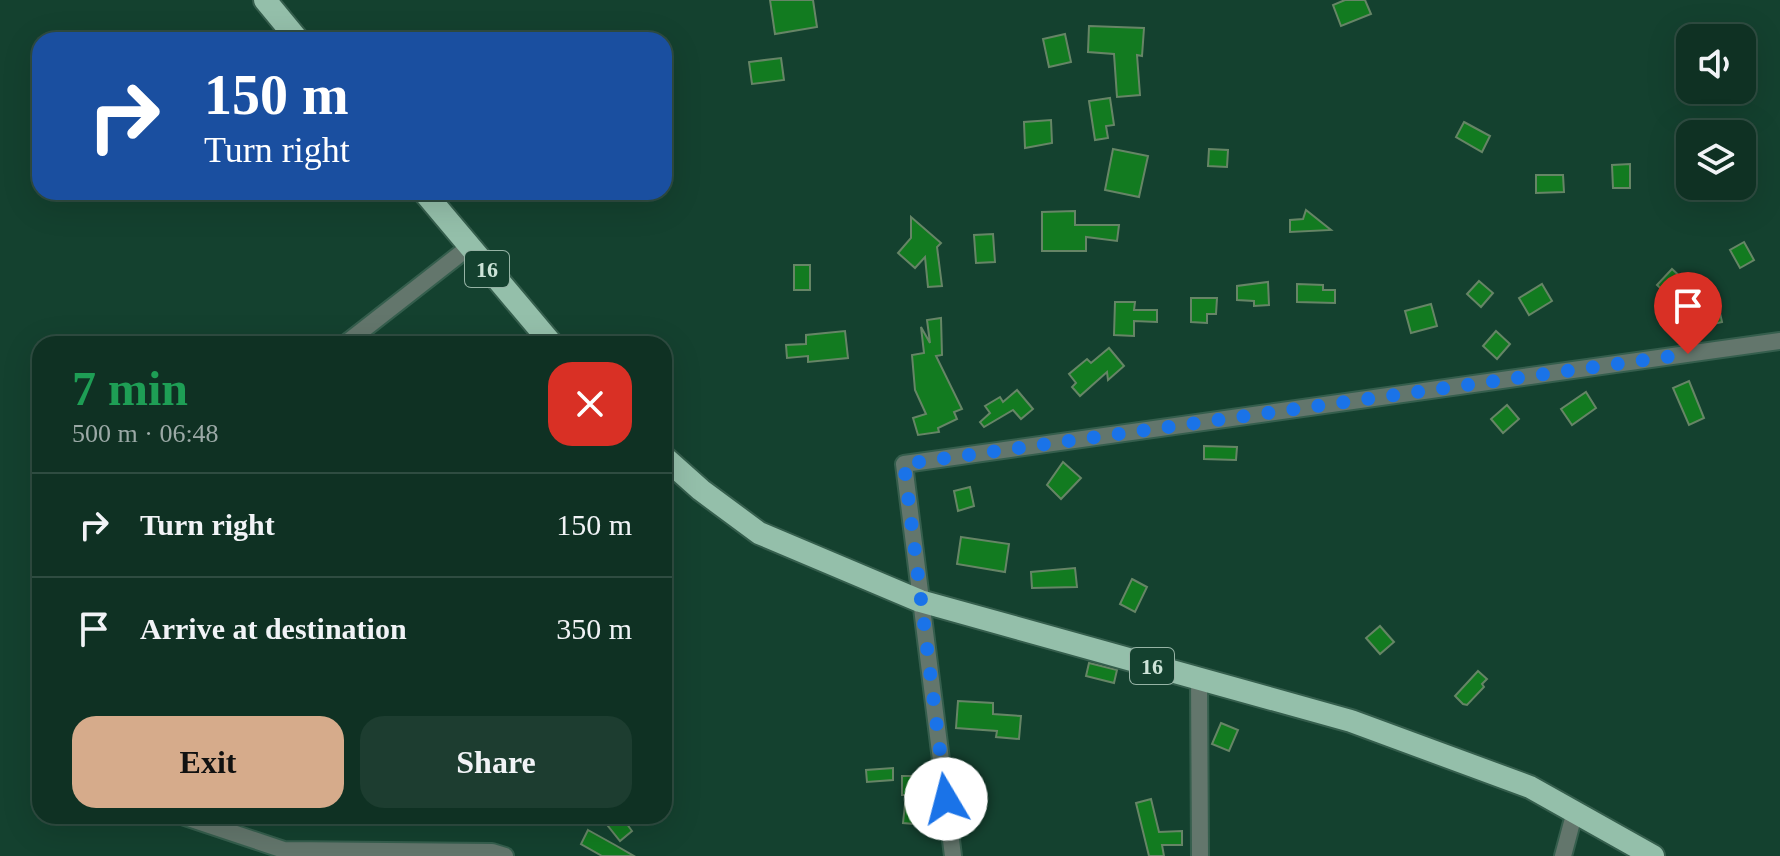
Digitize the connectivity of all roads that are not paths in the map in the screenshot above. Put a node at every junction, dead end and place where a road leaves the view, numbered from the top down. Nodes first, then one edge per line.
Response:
1 (265, 0) edge
2 (291, 32) edge
3 (431, 200) edge
4 (469, 247) junction
5 (355, 336) edge
6 (545, 336) edge
7 (1780, 341) edge
8 (672, 464) edge
9 (920, 601) junction
10 (1199, 678) junction
11 (1575, 811) junction
12 (206, 824) edge
13 (505, 856) edge
14 (953, 856) edge
15 (1200, 856) edge
16 (1563, 856) edge
17 (1653, 856) edge

1 - 2 highway
3 - 4 highway, 16
4 - 5 street
4 - 6 highway, 16
7 - 9 street
8 - 9 highway, 16
9 - 10 highway, 16
9 - 14 street
10 - 11 highway, 16
10 - 15 street
11 - 16 street
11 - 17 highway, 16
12 - 13 street

